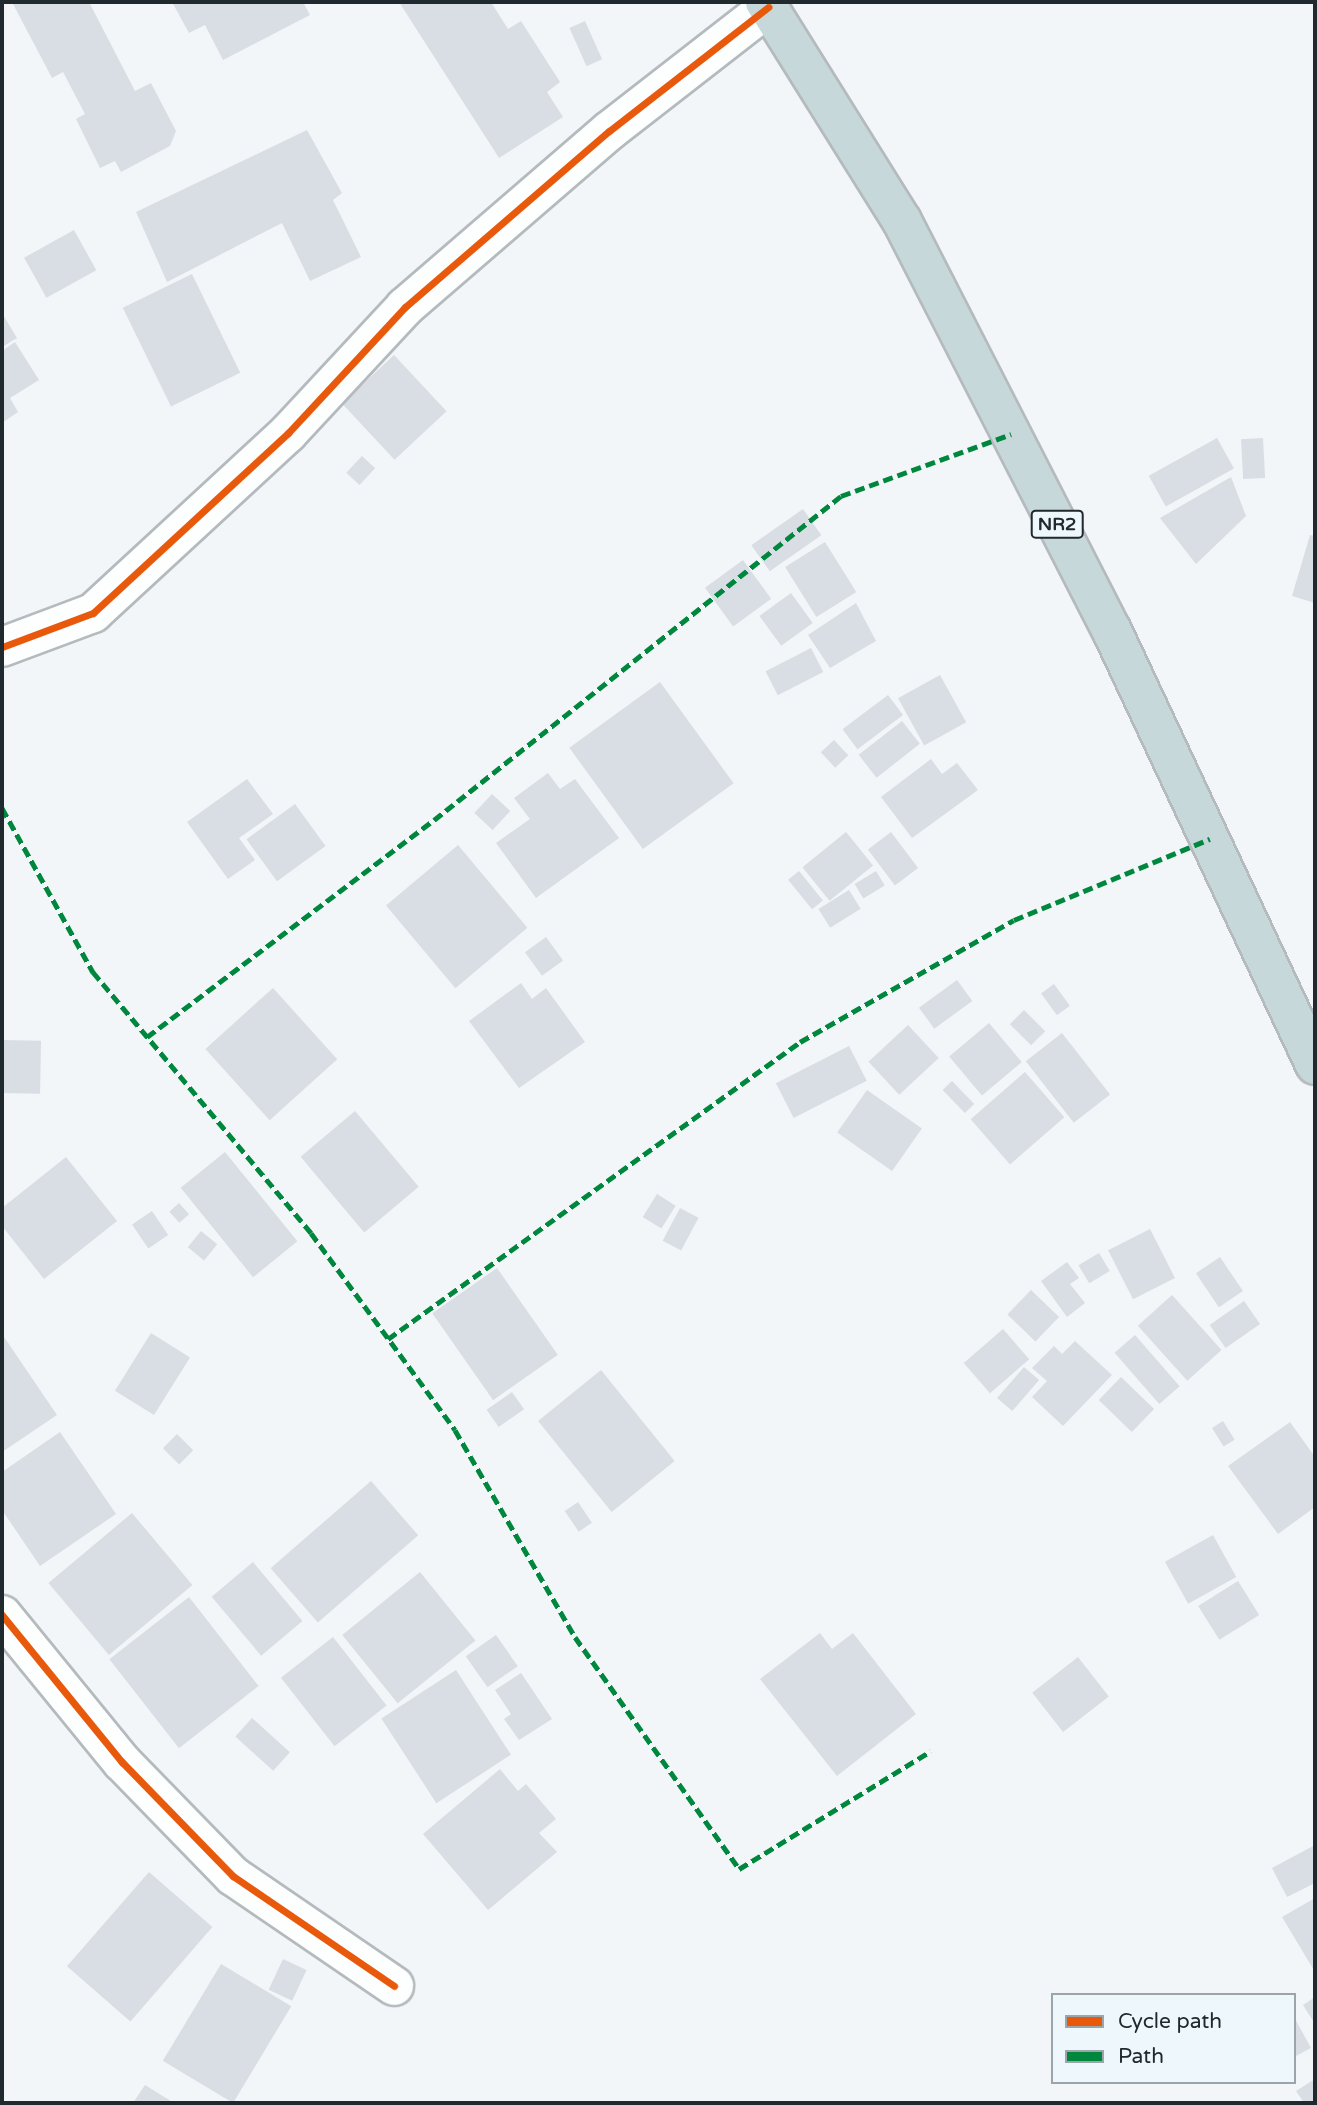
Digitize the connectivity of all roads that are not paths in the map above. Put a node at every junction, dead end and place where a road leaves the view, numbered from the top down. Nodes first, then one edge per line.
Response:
1 (766, 4) edge
2 (2, 647) edge
3 (1315, 1065) edge
4 (2, 1615) edge
5 (394, 1986) dead end

1 - 2 street
1 - 3 highway, NR2
4 - 5 street

